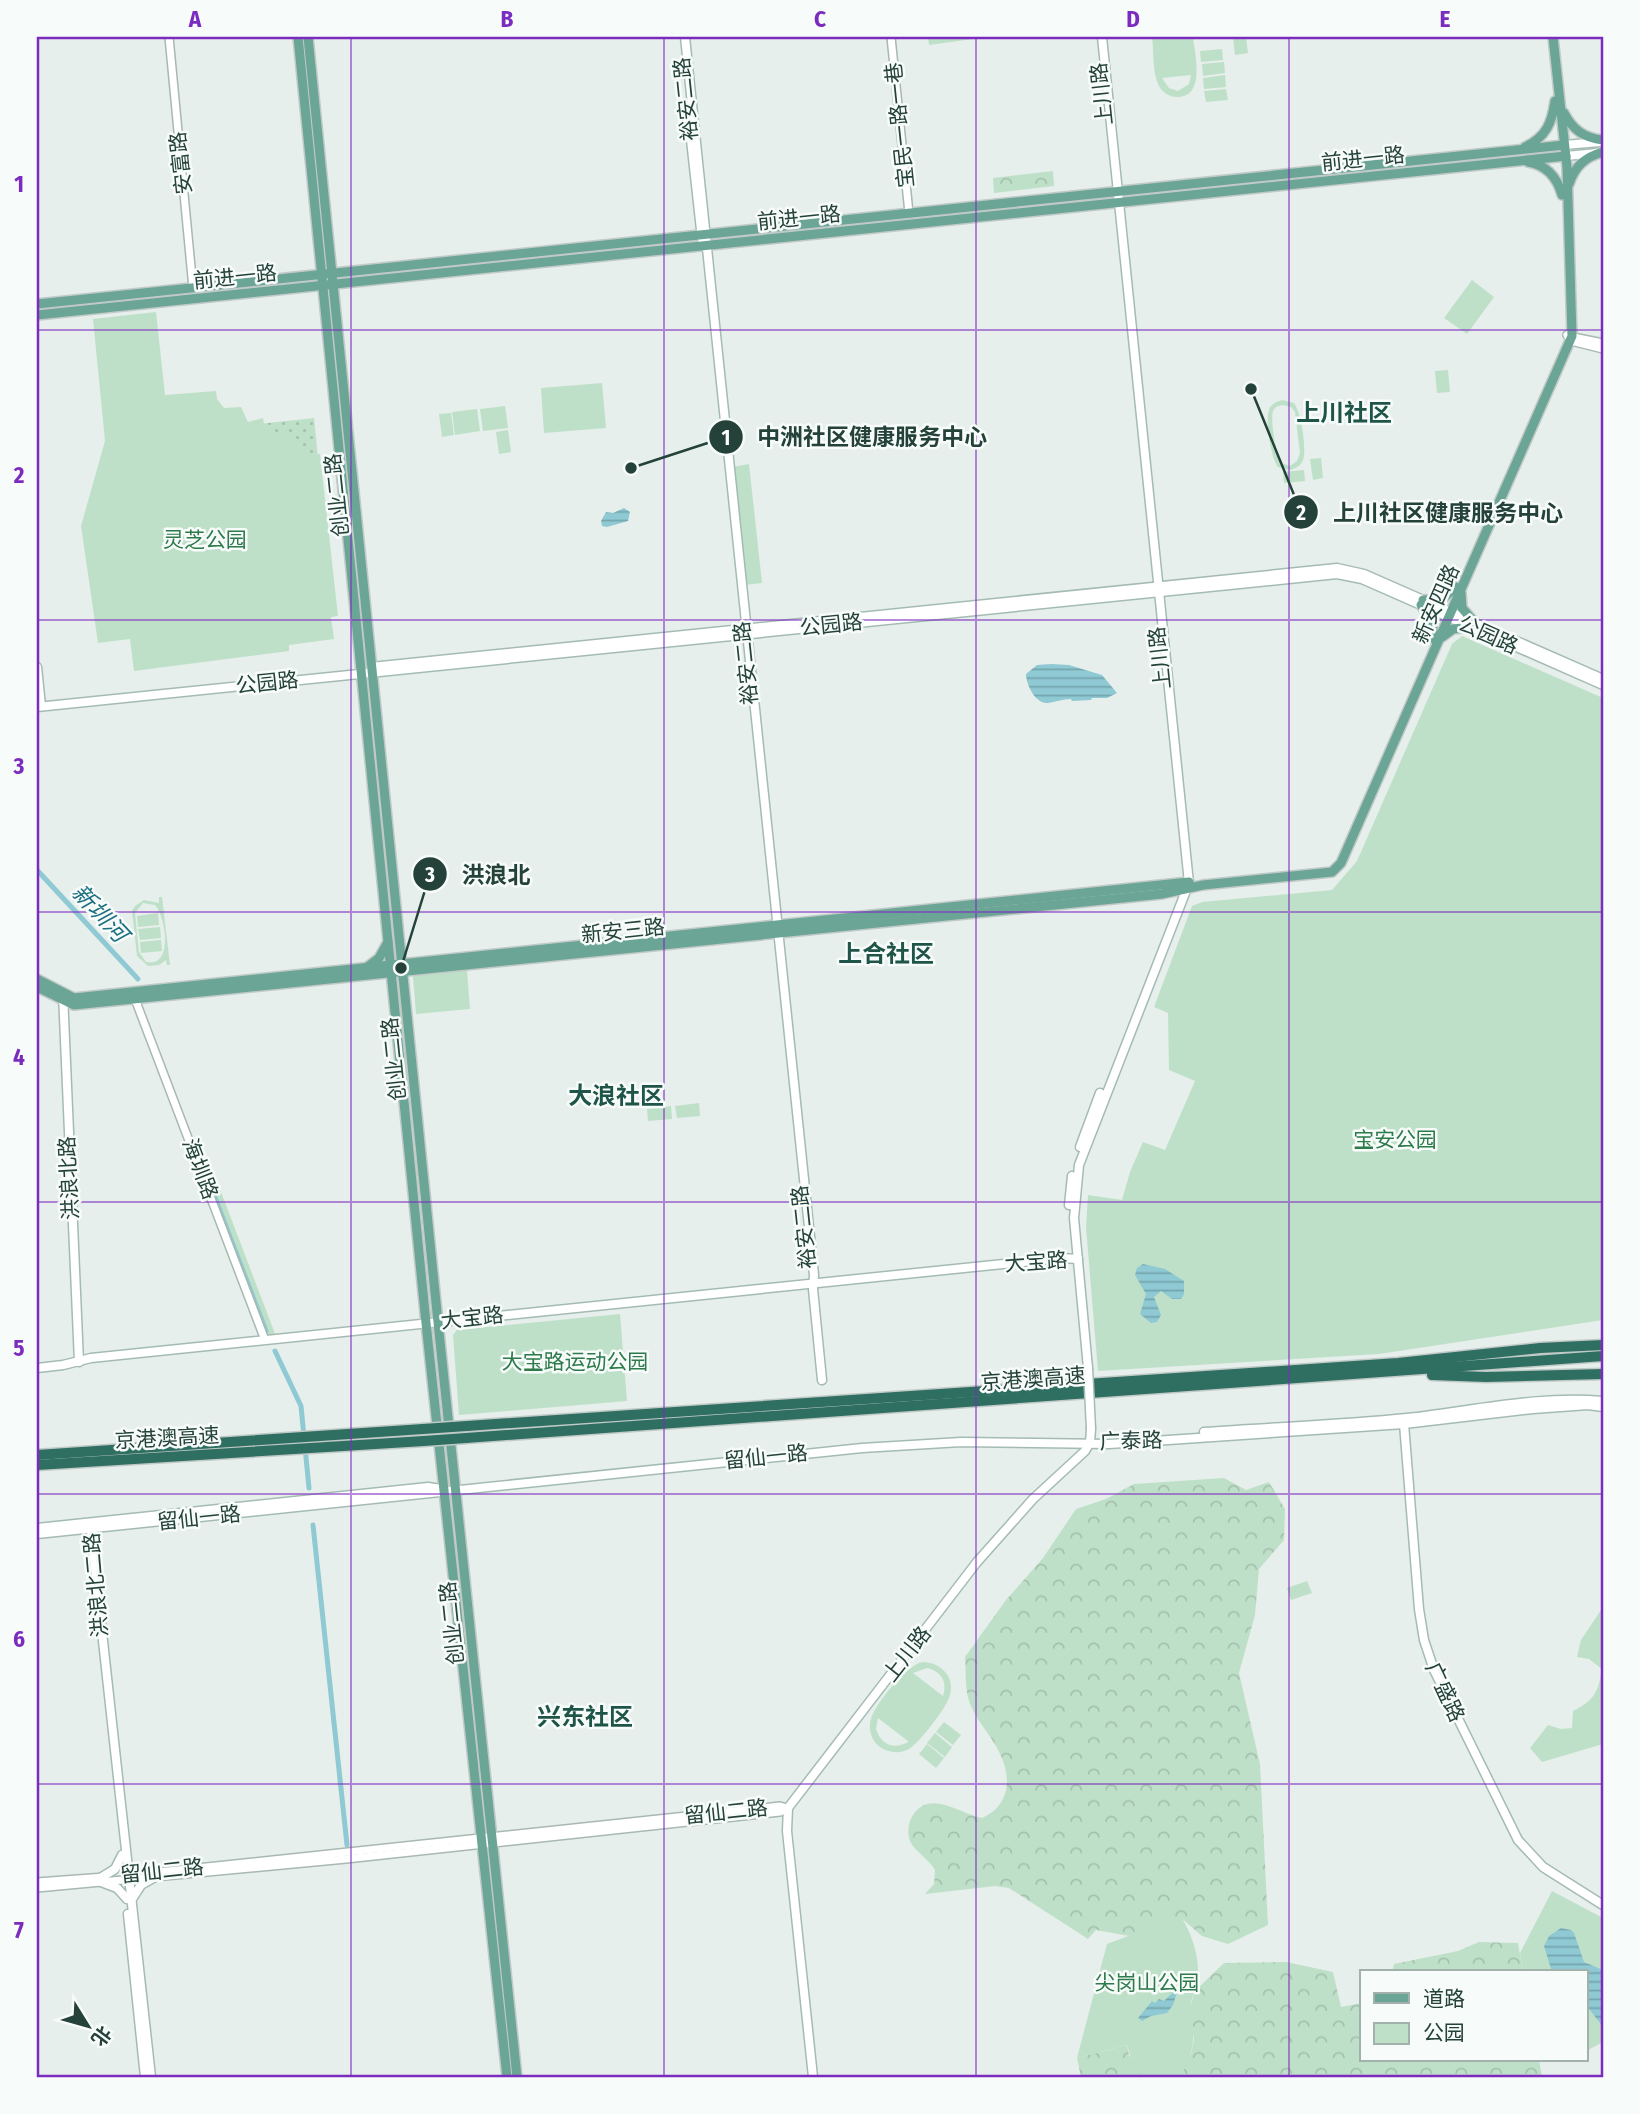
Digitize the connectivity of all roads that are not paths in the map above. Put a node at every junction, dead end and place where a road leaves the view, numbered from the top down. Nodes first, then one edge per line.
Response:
1 (169, 37) edge
2 (298, 37) edge
3 (308, 37) edge
4 (682, 37) edge
5 (891, 37) edge
6 (1099, 37) edge
7 (1548, 37) edge
8 (1553, 37) edge
9 (1557, 101) junction
10 (1603, 141) edge
11 (1562, 146) junction
12 (1512, 151) junction
13 (1603, 152) edge
14 (1563, 156) junction
15 (1520, 161) junction
16 (1115, 192) junction
17 (1565, 196) junction
18 (1116, 202) junction
19 (909, 213) junction
20 (703, 234) junction
21 (706, 245) junction
22 (631, 248) junction
23 (328, 280) junction
24 (193, 288) junction
25 (242, 288) junction
26 (37, 304) edge
27 (37, 315) edge
28 (1570, 337) junction
29 (1603, 343) edge
30 (1603, 349) edge
31 (1459, 588) junction
32 (1156, 589) junction
33 (1422, 602) junction
34 (1448, 614) junction
35 (1473, 625) junction
36 (746, 631) junction
37 (1436, 640) junction
38 (37, 667) edge
39 (372, 669) junction
40 (361, 671) junction
41 (1603, 679) edge
42 (1603, 685) edge
43 (39, 704) edge
44 (1186, 885) junction
45 (776, 930) junction
46 (399, 939) junction
47 (388, 941) junction
48 (422, 966) junction
49 (402, 968) junction
50 (391, 969) junction
51 (366, 972) junction
52 (37, 979) edge
53 (37, 987) edge
54 (404, 991) junction
55 (393, 994) junction
56 (63, 997) junction
57 (135, 999) junction
58 (1078, 1259) junction
59 (813, 1286) junction
60 (438, 1324) junction
61 (426, 1325) junction
62 (1603, 1338) edge
63 (265, 1340) junction
64 (1603, 1345) edge
65 (1540, 1348) junction
66 (1603, 1356) edge
67 (79, 1362) junction
68 (37, 1368) edge
69 (1397, 1373) junction
70 (1603, 1374) edge
71 (822, 1380) dead end
72 (1603, 1401) edge
73 (1603, 1407) edge
74 (1404, 1421) junction
75 (1090, 1442) junction
76 (37, 1455) edge
77 (37, 1465) edge
78 (456, 1489) junction
79 (444, 1490) junction
80 (91, 1527) junction
81 (110, 1527) junction
82 (37, 1528) edge
83 (37, 1534) edge
84 (94, 1546) junction
85 (788, 1808) junction
86 (488, 1840) junction
87 (122, 1855) junction
88 (155, 1877) junction
89 (127, 1878) junction
90 (102, 1880) junction
91 (37, 1882) edge
92 (37, 1888) edge
93 (130, 1899) junction
94 (1603, 1905) edge
95 (145, 2077) edge
96 (151, 2077) edge
97 (507, 2077) edge
98 (517, 2077) edge
99 (813, 2077) edge

1 - 24 street, 安富路
2 - 23 main road, 创业二路
3 - 23 main road, 创业二路
4 - 20 main road, 裕安二路
5 - 19 street, 宝民一路一巷
6 - 16 main road, 上川路
7 - 9 main road, 新安四路
8 - 9 main road, 新安四路
9 - 10 main road
9 - 11 main road, 新安四路
9 - 12 main road
10 - 11 main road
11 - 12 main road, 前进一路
11 - 14 main road, 新安四路
12 - 16 main road, 前进一路
13 - 14 main road
13 - 17 main road
14 - 15 main road, 前进一路
14 - 17 main road, 新安四路
15 - 17 main road
15 - 18 main road, 前进一路
16 - 18 main road, 上川路
16 - 19 main road, 前进一路
17 - 28 main road, 新安四路
18 - 21 main road, 前进一路
18 - 32 main road, 上川路
19 - 20 main road, 前进一路
20 - 21 main road, 裕安二路
20 - 22 main road, 前进一路
21 - 22 main road, 前进一路
21 - 36 main road, 裕安二路
22 - 23 main road, 前进一路
23 - 25 main road, 前进一路
23 - 39 main road, 创业二路
23 - 40 main road, 创业二路
24 - 25 main road, 前进一路
24 - 26 main road, 前进一路
25 - 27 main road, 前进一路
28 - 29 street
28 - 30 street
28 - 31 main road, 新安四路
31 - 33 main road
31 - 34 main road, 新安四路
31 - 35 main road
32 - 33 main road, 公园路
32 - 36 main road, 公园路
32 - 44 main road, 上川路
33 - 34 main road, 公园路
33 - 37 main road
34 - 35 main road, 公园路
34 - 37 main road, 新安四路
35 - 37 main road
35 - 41 main road, 公园路
35 - 42 main road, 公园路
36 - 39 main road, 公园路
36 - 45 main road, 裕安二路
37 - 44 main road, 新安四路
38 - 43 main road
39 - 40 main road, 公园路
39 - 46 main road, 创业二路
40 - 43 main road, 公园路
40 - 47 main road, 创业二路
44 - 45 main road, 新安三路
44 - 58 main road, 上川路
45 - 48 main road, 新安三路
45 - 59 main road, 裕安二路
46 - 48 main road
46 - 49 main road, 创业二路
47 - 50 main road, 创业二路
47 - 51 main road
48 - 49 main road, 新安三路
48 - 54 main road
49 - 50 main road, 新安三路
49 - 54 main road, 创业二路
50 - 51 main road, 新安三路
50 - 55 main road, 创业二路
51 - 55 main road
51 - 56 main road, 新安三路
51 - 57 main road, 新安三路
52 - 56 main road
53 - 56 main road
54 - 60 main road, 创业二路
55 - 61 main road, 创业二路
56 - 57 main road, 新安三路
56 - 67 main road, 洪浪北路
57 - 63 street, 海圳路
58 - 59 main road, 大宝路
58 - 75 main road, 上川路, bridge
59 - 60 main road, 大宝路
59 - 71 main road, 裕安二路
60 - 61 main road, 大宝路
60 - 78 main road, 创业二路
61 - 63 main road, 大宝路
61 - 67 main road, 大宝路
61 - 79 main road, 创业二路
62 - 65 highway
63 - 67 main road, 大宝路
64 - 65 highway, 京港澳高速
65 - 76 highway, 京港澳高速, bridge
66 - 69 highway, 京港澳高速
67 - 68 main road, 大宝路
69 - 70 highway
69 - 77 highway, 京港澳高速, bridge
72 - 74 main road, 广泰路
73 - 74 main road, 广泰路
74 - 75 main road, 广泰路
74 - 94 main road, 广盛路
75 - 78 main road, 留仙一路
75 - 85 main road, 上川路
78 - 79 main road, 留仙一路
78 - 86 main road, 创业二路
79 - 80 main road, 留仙一路
79 - 81 main road, 留仙一路
79 - 86 main road, 创业二路
80 - 81 main road, 留仙一路
80 - 82 main road, 留仙一路
80 - 83 main road, 留仙一路
80 - 84 main road, 洪浪北二路
80 - 87 main road, 洪浪北二路
81 - 84 main road
84 - 89 main road, 洪浪北二路
85 - 86 street, 留仙二路
85 - 99 main road
86 - 88 street, 留仙二路
86 - 89 street, 留仙二路
86 - 97 main road, 创业二路
86 - 98 main road, 创业二路
87 - 89 main road, 洪浪北二路
87 - 90 main road
88 - 89 street, 留仙二路
88 - 93 main road
89 - 90 street, 留仙二路
89 - 93 main road, 洪浪北二路
90 - 91 street, 留仙二路
90 - 92 street, 留仙二路
90 - 93 main road
93 - 95 main road, 洪浪北二路
93 - 96 main road, 洪浪北二路

